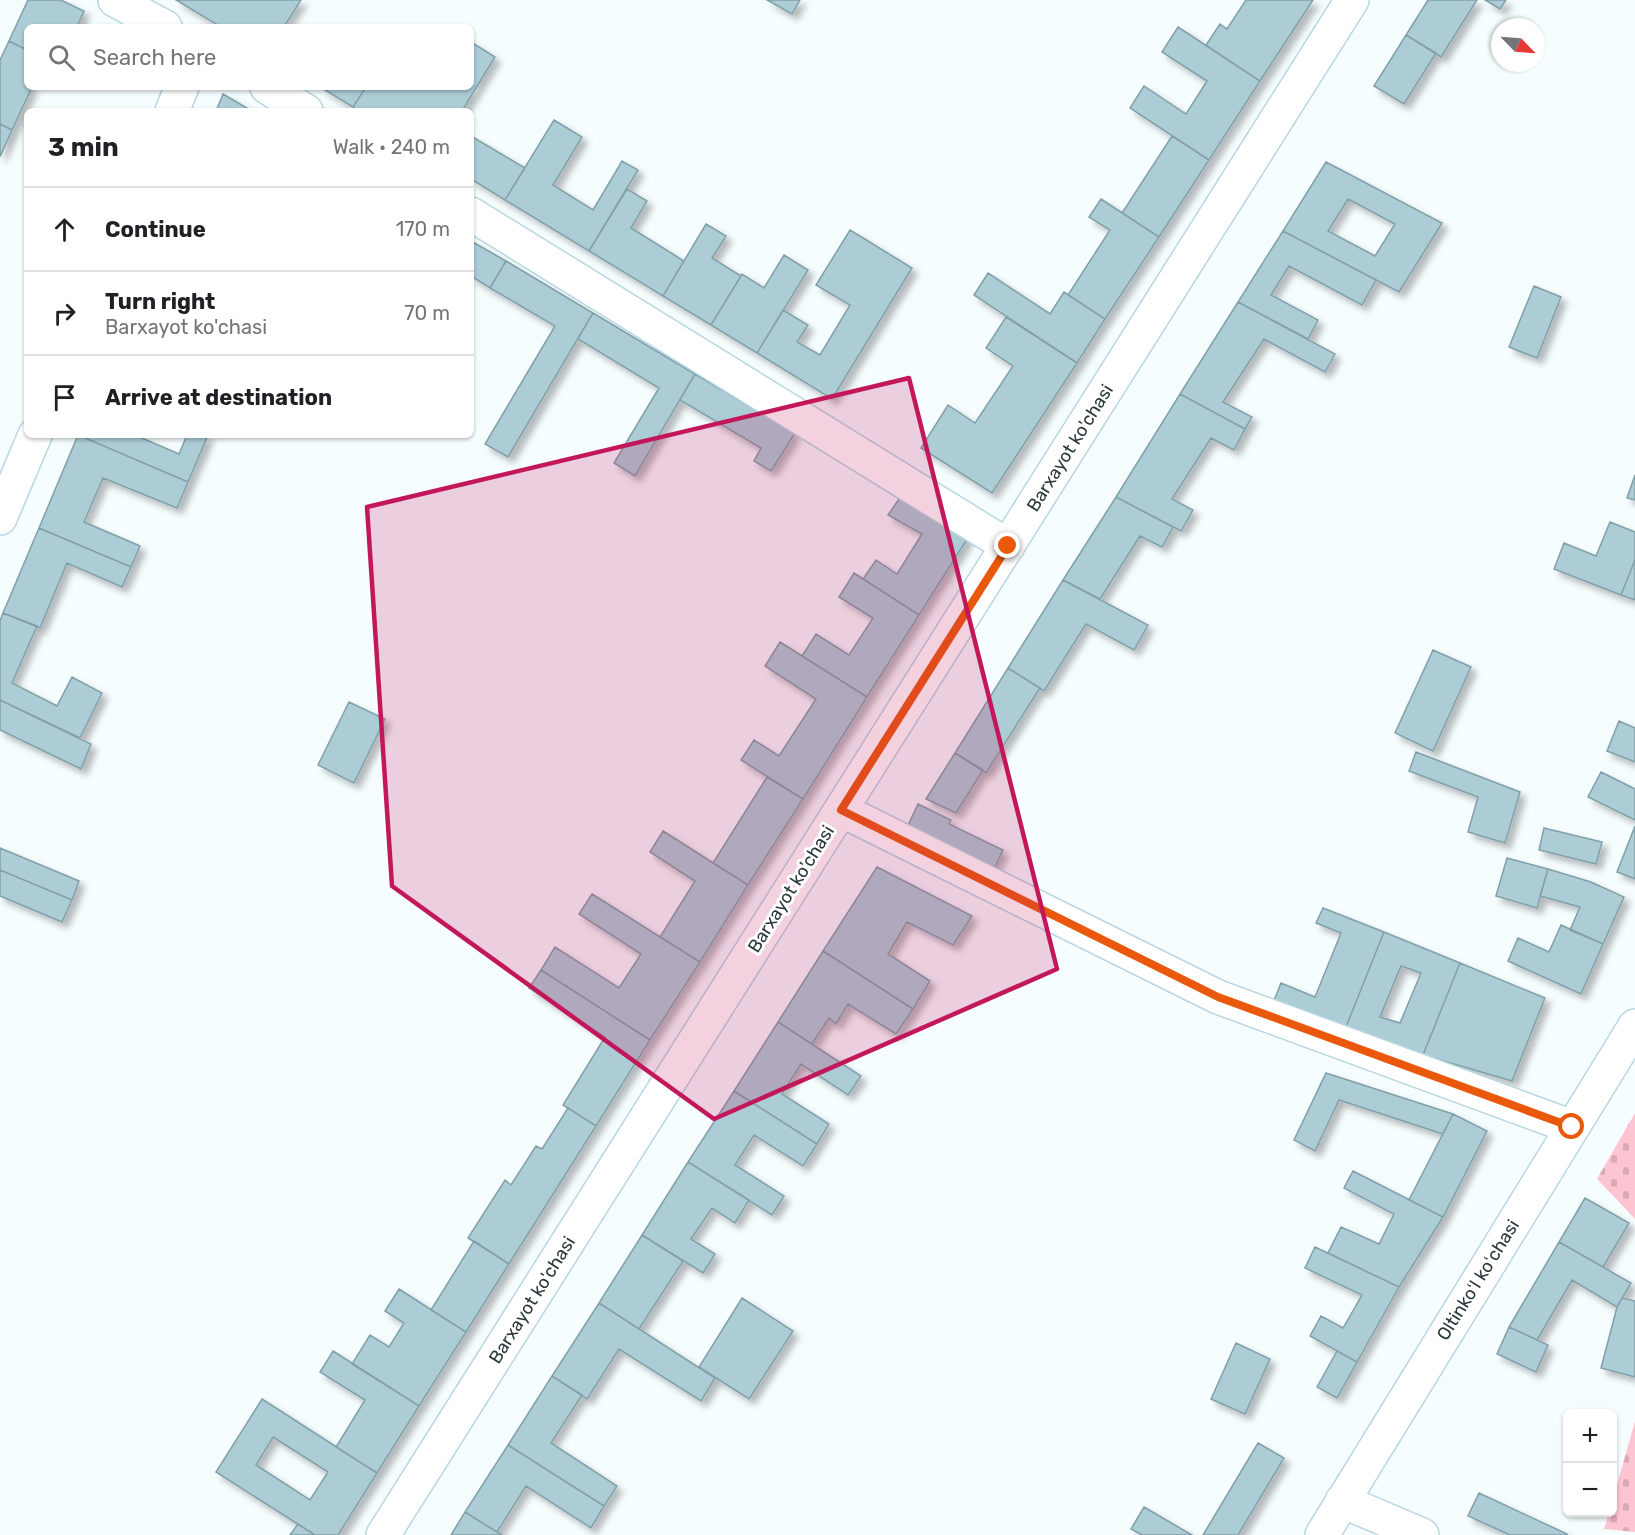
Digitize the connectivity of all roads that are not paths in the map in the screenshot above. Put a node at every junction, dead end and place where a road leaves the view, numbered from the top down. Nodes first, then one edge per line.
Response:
1 (115, 0) edge
2 (1352, 0) edge
3 (159, 24) edge
4 (181, 90) edge
5 (272, 90) edge
6 (173, 108) edge
7 (301, 108) edge
8 (474, 216) edge
9 (34, 438) edge
10 (0, 518) edge
11 (1008, 546) junction
12 (841, 810) junction
13 (1635, 1026) edge
14 (1572, 1127) junction
15 (1342, 1501) junction
16 (383, 1535) edge
17 (1322, 1535) edge
18 (1422, 1535) edge

1 - 3 street
2 - 11 street, Barxayot ko'chasi
4 - 6 street
5 - 7 street
8 - 11 street
9 - 10 street
11 - 12 street, Barxayot ko'chasi
12 - 14 street
12 - 16 street, Barxayot ko'chasi
13 - 14 street, Oltinkoʻl koʻchasi
14 - 15 street, Oltinkoʻl koʻchasi
15 - 17 street, Oltinkoʻl koʻchasi
15 - 18 street

